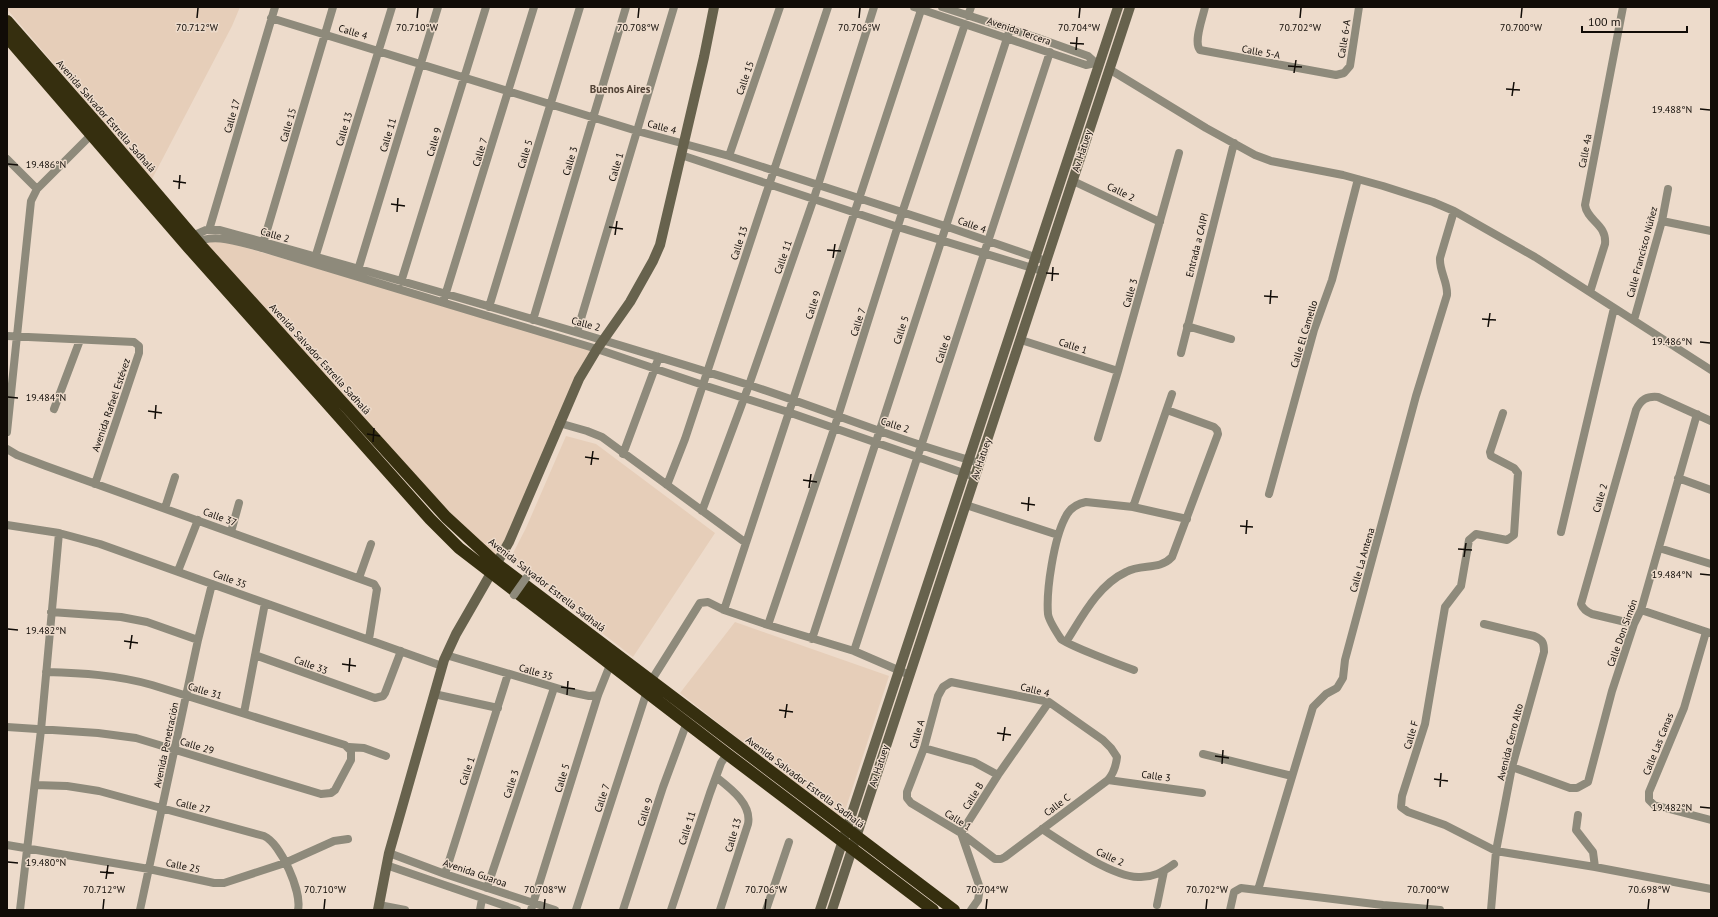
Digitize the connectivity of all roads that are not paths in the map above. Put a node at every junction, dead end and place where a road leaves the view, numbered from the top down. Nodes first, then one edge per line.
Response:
1 (275, 7) edge
2 (333, 7) edge
3 (392, 7) edge
4 (438, 7) edge
5 (486, 7) edge
6 (534, 7) edge
7 (580, 7) edge
8 (626, 7) edge
9 (674, 7) edge
10 (714, 7) edge
11 (780, 7) edge
12 (828, 7) edge
13 (874, 7) edge
14 (942, 7) edge
15 (971, 7) edge
16 (1118, 7) edge
17 (1130, 7) edge
18 (1205, 7) edge
19 (1359, 7) edge
20 (1623, 7) edge
21 (919, 8) edge
22 (271, 18) junction
23 (967, 20) junction
24 (7, 21) edge
25 (1010, 29) junction
26 (325, 34) junction
27 (7, 37) edge
28 (1008, 38) junction
29 (7, 47) edge
30 (379, 51) junction
31 (1050, 52) junction
32 (421, 64) junction
33 (1097, 64) junction
34 (1109, 69) junction
35 (1344, 73) joint
36 (464, 77) junction
37 (509, 90) junction
38 (550, 104) junction
39 (594, 117) junction
40 (637, 130) junction
41 (96, 131) junction
42 (684, 143) junction
43 (1234, 143) junction
44 (1179, 153) dead end
45 (681, 155) junction
46 (729, 156) junction
47 (7, 159) edge
48 (773, 171) junction
49 (1358, 179) junction
50 (1073, 181) junction
51 (769, 183) junction
52 (818, 185) junction
53 (37, 189) junction
54 (1668, 189) dead end
55 (814, 198) junction
56 (858, 198) junction
57 (1454, 211) junction
58 (854, 212) junction
59 (902, 213) junction
60 (1662, 221) junction
61 (1160, 222) junction
62 (945, 226) junction
63 (898, 227) junction
64 (209, 230) junction
65 (1711, 231) edge
66 (940, 240) junction
67 (191, 241) junction
68 (988, 242) junction
69 (262, 245) junction
70 (984, 254) junction
71 (315, 258) junction
72 (1041, 259) junction
73 (358, 270) junction
74 (1037, 270) junction
75 (401, 282) junction
76 (1590, 292) junction
77 (444, 299) junction
78 (489, 307) junction
79 (1614, 308) junction
80 (533, 320) junction
81 (1634, 320) junction
82 (1187, 326) junction
83 (558, 327) junction
84 (577, 332) junction
85 (7, 336) edge
86 (554, 336) junction
87 (16, 337) junction
88 (604, 339) junction
89 (1231, 339) dead end
90 (80, 340) junction
91 (1021, 340) junction
92 (597, 349) junction
93 (1180, 353) dead end
94 (659, 357) junction
95 (654, 369) junction
96 (1711, 370) edge
97 (1118, 371) junction
98 (707, 373) junction
99 (703, 385) junction
100 (749, 385) junction
101 (1172, 394) dead end
102 (744, 398) junction
103 (792, 400) junction
104 (8, 404) edge
105 (54, 409) dead end
106 (1166, 410) junction
107 (788, 412) junction
108 (1503, 414) dead end
109 (1697, 414) junction
110 (838, 416) junction
111 (1711, 421) edge
112 (559, 424) junction
113 (834, 429) junction
114 (878, 430) junction
115 (7, 432) edge
116 (1098, 438) dead end
117 (875, 443) junction
118 (922, 444) junction
119 (7, 449) edge
120 (623, 454) junction
121 (918, 457) junction
122 (969, 460) junction
123 (980, 463) junction
124 (964, 474) junction
125 (175, 477) dead end
126 (975, 477) junction
127 (1678, 478) junction
128 (95, 484) junction
129 (667, 485) junction
130 (1711, 490) edge
131 (1269, 494) dead end
132 (239, 503) dead end
133 (966, 505) junction
134 (1133, 507) junction
135 (164, 508) junction
136 (702, 511) junction
137 (1187, 519) junction
138 (198, 520) junction
139 (7, 525) edge
140 (231, 532) junction
141 (1561, 532) dead end
142 (59, 533) junction
143 (1058, 535) junction
144 (746, 543) junction
145 (371, 544) dead end
146 (1659, 548) junction
147 (1711, 564) edge
148 (494, 569) junction
149 (178, 571) junction
150 (359, 578) junction
151 (526, 578) dead end
152 (212, 584) junction
153 (514, 594) dead end
154 (265, 602) junction
155 (724, 610) junction
156 (1641, 610) junction
157 (51, 612) junction
158 (1484, 624) dead end
159 (1634, 624) junction
160 (768, 625) junction
161 (1709, 633) edge
162 (812, 638) junction
163 (369, 639) junction
164 (198, 640) junction
165 (1066, 642) junction
166 (401, 651) junction
167 (854, 651) junction
168 (255, 655) junction
169 (446, 655) junction
170 (613, 658) junction
171 (442, 666) junction
172 (899, 670) junction
173 (1134, 670) dead end
174 (46, 672) junction
175 (508, 674) junction
176 (909, 674) junction
177 (954, 682) joint
178 (649, 686) junction
179 (554, 688) junction
180 (434, 694) junction
181 (598, 695) junction
182 (187, 696) junction
183 (1049, 702) junction
184 (498, 708) junction
185 (244, 713) junction
186 (687, 722) junction
187 (7, 727) edge
188 (41, 730) junction
189 (924, 748) junction
190 (350, 749) junction
191 (175, 750) junction
192 (727, 754) junction
193 (1203, 754) dead end
194 (386, 756) dead end
195 (1117, 757) joint
196 (1512, 767) junction
197 (998, 775) junction
198 (1292, 776) junction
199 (716, 777) junction
200 (1108, 780) junction
201 (35, 785) junction
202 (1202, 793) dead end
203 (907, 798) joint
204 (162, 809) junction
205 (1578, 815) dead end
206 (1711, 820) edge
207 (846, 828) junction
208 (1042, 829) junction
209 (961, 833) junction
210 (857, 836) junction
211 (348, 839) dead end
212 (842, 841) junction
213 (789, 842) dead end
214 (7, 845) edge
215 (27, 849) junction
216 (853, 849) junction
217 (1496, 851) junction
218 (389, 853) junction
219 (998, 859) joint
220 (285, 863) junction
221 (1174, 864) dead end
222 (386, 865) junction
223 (1595, 867) junction
224 (149, 869) junction
225 (1164, 871) junction
226 (446, 874) junction
227 (488, 888) junction
228 (1711, 888) edge
229 (1258, 890) junction
230 (482, 899) junction
231 (1157, 904) dead end
232 (532, 907) edge
233 (936, 907) edge
234 (378, 908) edge
235 (1383, 908) edge
236 (20, 910) edge
237 (140, 910) edge
238 (298, 910) edge
239 (405, 910) edge
240 (480, 910) edge
241 (517, 910) edge
242 (555, 910) edge
243 (576, 910) edge
244 (623, 910) edge
245 (671, 910) edge
246 (720, 910) edge
247 (766, 910) edge
248 (820, 910) edge
249 (832, 910) edge
250 (954, 910) edge
251 (971, 910) edge
252 (1230, 910) edge
253 (1440, 910) edge
254 (1491, 910) edge

1 - 22 street, Calle 17
2 - 26 street, Calle 15
3 - 30 street, Calle 13
4 - 32 street, Calle 11
5 - 36 street, Calle 9
6 - 37 street, Calle 7
7 - 38 street, Calle 5
8 - 39 street, Calle 3
9 - 40 street, Calle 1
10 - 42 main road
11 - 46 street, Calle 15
12 - 48 street, Calle 13
13 - 52 street, Calle 11
14 - 23 street, Avenida Tercera
15 - 23 street, Calle 7
16 - 33 main road, Av. Hatuey
17 - 34 main road, Av. Hatuey
18 - 35 street, Calle 5-A
19 - 35 street, Calle 6-A
20 - 76 street, Calle 4a
21 - 23 street, Avenida Tercera
21 - 56 street, Calle 9
22 - 26 street, Calle 4
22 - 64 street, Calle 17
23 - 25 street, Avenida Tercera
23 - 28 street, Avenida Tercera
23 - 59 street, Calle 7
24 - 41 highway, Avenida Salvador Estrella Sadhalá
25 - 28 street, Calle 5
25 - 33 street, Avenida Tercera
26 - 30 street, Calle 4
26 - 69 street, Calle 15
27 - 41 highway, Avenida Salvador Estrella Sadhalá
28 - 31 street, Avenida Tercera
28 - 62 street, Calle 5
29 - 41 highway
30 - 32 street, Calle 4
30 - 71 street, Calle 13
31 - 33 street, Avenida Tercera
31 - 68 street, Calle 6
32 - 36 street, Calle 4
32 - 73 street, Calle 11
33 - 72 main road, Av. Hatuey
34 - 43 street
34 - 50 main road, Av. Hatuey
36 - 37 street, Calle 4
36 - 75 street, Calle 9
37 - 38 street, Calle 4
37 - 77 street, Calle 7
38 - 39 street, Calle 4
38 - 78 street, Calle 5
39 - 40 street, Calle 4
39 - 80 street, Calle 3
40 - 42 street, Calle 4
40 - 84 street, Calle 1
41 - 53 street
41 - 67 highway, Avenida Salvador Estrella Sadhalá
42 - 45 main road
42 - 46 street, Calle 4
43 - 49 street
43 - 82 street, Entrada a CAIPI
44 - 61 street, Calle 3
45 - 51 street
45 - 88 main road
46 - 48 street, Calle 4
47 - 53 street
48 - 51 street, Calle 13
48 - 52 street, Calle 4
49 - 57 street
49 - 131 street, Calle El Camello
50 - 61 street, Calle 2
50 - 72 main road, Av. Hatuey
51 - 55 street
51 - 98 street, Calle 13
52 - 55 street, Calle 11
52 - 56 street, Calle 4
53 - 87 street
54 - 60 street, Calle Francisco Núñez
55 - 58 street
55 - 100 street, Calle 11
56 - 58 street, Calle 9
56 - 59 street, Calle 4
57 - 76 street
57 - 198 street, Calle La Antena
58 - 63 street
58 - 103 street, Calle 9
59 - 62 street, Calle 4
59 - 63 street, Calle 7
60 - 65 street
60 - 81 street, Calle Francisco Núñez
61 - 97 street, Calle 3
62 - 66 street, Calle 5
62 - 68 street, Calle 4
63 - 66 street
63 - 110 street, Calle 7
64 - 67 street, Calle 2
64 - 69 street, Calle 2
66 - 70 street
66 - 114 street, Calle 5
67 - 69 street, Calle 2
67 - 148 highway, Avenida Salvador Estrella Sadhalá
68 - 70 street, Calle 6
68 - 72 street, Calle 4
69 - 71 street, Calle 2
69 - 77 street, Calle 2
70 - 74 street
70 - 118 street, Calle 6
71 - 73 street, Calle 2
72 - 74 main road, Av. Hatuey
73 - 75 street, Calle 2
74 - 91 main road, Av. Hatuey
74 - 122 main road, Av. Hatuey
75 - 77 street, Calle 2
76 - 79 street
77 - 78 street, Calle 2
77 - 86 street, Calle 2
78 - 80 street, Calle 2
79 - 81 street
79 - 141 street
80 - 83 street, Calle 2
81 - 96 street
82 - 89 street
82 - 93 street, Entrada a CAIPI
83 - 84 street, Calle 2
83 - 86 street
84 - 88 street, Calle 2
85 - 87 street, Avenida Rafael Estévez
86 - 92 street, Calle 2
87 - 90 street, Avenida Rafael Estévez
87 - 104 street
88 - 92 main road
88 - 94 street, Calle 2
90 - 105 street
90 - 128 street, Avenida Rafael Estévez
91 - 97 street, Calle 1
91 - 123 main road, Av. Hatuey
92 - 95 street, Calle 2
92 - 112 main road
94 - 95 street
94 - 98 street, Calle 2
95 - 99 street, Calle 2
95 - 120 street
97 - 116 street, Calle 3
98 - 99 street, Calle 13
98 - 100 street, Calle 2
99 - 102 street, Calle 2
99 - 129 street, Calle 13
100 - 102 street, Calle 11
100 - 103 street, Calle 2
101 - 106 street
102 - 107 street, Calle 2
102 - 136 street, Calle 11
103 - 107 street, Calle 9
103 - 110 street, Calle 2
104 - 115 street
106 - 134 street
106 - 137 street
107 - 113 street, Calle 2
107 - 144 street, Calle 9
108 - 217 street, Calle F
109 - 111 street
109 - 127 street, Calle Don Simón
109 - 159 street, Calle 2
110 - 113 street, Calle 7
110 - 114 street, Calle 2
112 - 120 street
112 - 148 main road
113 - 117 street, Calle 2
113 - 160 street, Calle 7
114 - 117 street, Calle 5
114 - 118 street, Calle 2
117 - 121 street, Calle 2
117 - 162 street, Calle 5
118 - 121 street, Calle 6
118 - 122 street, Calle 2
119 - 128 street, Calle 37
120 - 129 street
121 - 124 street, Calle 2
121 - 167 street, Calle 6
122 - 123 street, Calle 2
122 - 124 main road, Av. Hatuey
123 - 126 main road, Av. Hatuey
124 - 126 street, Calle 2
124 - 172 main road, Av. Hatuey
125 - 135 street
126 - 133 main road, Av. Hatuey
127 - 130 street
127 - 146 street, Calle Don Simón
128 - 135 street, Calle 37
129 - 136 street
132 - 140 street
133 - 143 street
133 - 176 main road, Av. Hatuey
134 - 137 street
134 - 143 street
135 - 138 street, Calle 37
136 - 144 street
137 - 165 street
138 - 140 street, Calle 37
138 - 149 street
139 - 142 street, Calle 35
140 - 150 street, Calle 37
142 - 149 street, Calle 35
142 - 157 street
143 - 165 street
144 - 155 street, Calle 9
145 - 150 street
146 - 147 street
146 - 156 street, Calle Don Simón
148 - 169 main road
148 - 170 highway, Avenida Salvador Estrella Sadhalá
149 - 152 street, Calle 35
150 - 163 street, Calle 37
151 - 153 street, bridge
152 - 154 street, Calle 35
152 - 164 street, Avenida Penetración
154 - 163 street, Calle 35
154 - 168 street
155 - 160 street
155 - 178 street
156 - 159 street, Calle Don Simón
156 - 161 street
157 - 164 street
157 - 174 street
158 - 196 street, Avenida Cerro Alto
159 - 196 street, Calle Don Simón
160 - 162 street
161 - 206 street, Calle Las Canas
162 - 167 street
163 - 166 street, Calle 35
164 - 182 street, Avenida Penetración
165 - 173 street
166 - 168 street, Calle 33
166 - 171 street, Calle 35
167 - 172 street
168 - 185 street
169 - 171 main road
169 - 175 street, Calle 35
170 - 178 highway, Avenida Salvador Estrella Sadhalá
170 - 181 street, Calle 5
171 - 180 main road
172 - 176 street
172 - 207 main road, Av. Hatuey
174 - 182 street, Calle 31
174 - 188 street
175 - 179 street, Calle 35
175 - 184 street, Calle 1
176 - 210 main road, Av. Hatuey
177 - 183 street, Calle 4
177 - 189 street, Calle A
178 - 186 highway, Avenida Salvador Estrella Sadhalá
178 - 207 highway, Avenida Salvador Estrella Sadhalá
178 - 243 street, Calle 7
179 - 181 street, Calle 35
179 - 227 street, Calle 3
180 - 184 street
180 - 218 main road
181 - 232 street, Calle 5
182 - 185 street, Calle 31
182 - 191 street, Avenida Penetración
183 - 195 street, Calle 4
183 - 197 street, Calle B
184 - 226 street, Calle 1
185 - 190 street, Calle 31
186 - 192 highway, Avenida Salvador Estrella Sadhalá
186 - 244 street, Calle 9
187 - 188 street, Calle 29
188 - 191 street, Calle 29
188 - 201 street
189 - 197 street
189 - 203 street, Calle A
190 - 191 street, Calle 29
190 - 194 street, Calle 31
191 - 204 street, Avenida Penetración
192 - 199 street, Calle 11
192 - 212 highway, Avenida Salvador Estrella Sadhalá
193 - 198 street
195 - 200 street, Calle C
196 - 217 street, Avenida Cerro Alto
197 - 209 street, Calle B
198 - 229 street, Calle La Antena
199 - 245 street, Calle 11
199 - 246 street, Calle 13
200 - 202 street, Calle 3
200 - 208 street, Calle C
201 - 204 street, Calle 27
201 - 215 street
203 - 209 street, Calle 1
204 - 220 street, Calle 27
204 - 224 street, Avenida Penetración
205 - 223 street
207 - 210 highway, Avenida Salvador Estrella Sadhalá
207 - 212 main road, Av. Hatuey
208 - 219 street, Calle C
208 - 225 street, Calle 2
209 - 219 street, Calle 1
209 - 251 street
210 - 216 main road, Av. Hatuey
210 - 233 highway, Avenida Salvador Estrella Sadhalá
211 - 220 street, Calle 25
212 - 216 highway, Avenida Salvador Estrella Sadhalá
212 - 248 main road
213 - 247 street
214 - 215 street, Calle 25
215 - 224 street, Calle 25
215 - 236 street
216 - 233 highway, Avenida Salvador Estrella Sadhalá
216 - 249 main road, Av. Hatuey
217 - 223 street, Calle F
217 - 254 street, Avenida Cerro Alto
218 - 222 main road
218 - 226 street, Avenida Guaroa
220 - 224 street, Calle 25
220 - 238 street, Calle 27
221 - 225 street, Calle 2
222 - 230 street
222 - 234 main road
223 - 228 street, Calle F
224 - 237 street, Avenida Penetración
225 - 231 street
226 - 227 street, Avenida Guaroa
227 - 232 street, Avenida Guaroa
229 - 235 street
229 - 252 street
230 - 240 street
230 - 241 street
232 - 242 street, Avenida Guaroa
233 - 250 highway, Avenida Salvador Estrella Sadhalá
234 - 239 street
235 - 253 street

